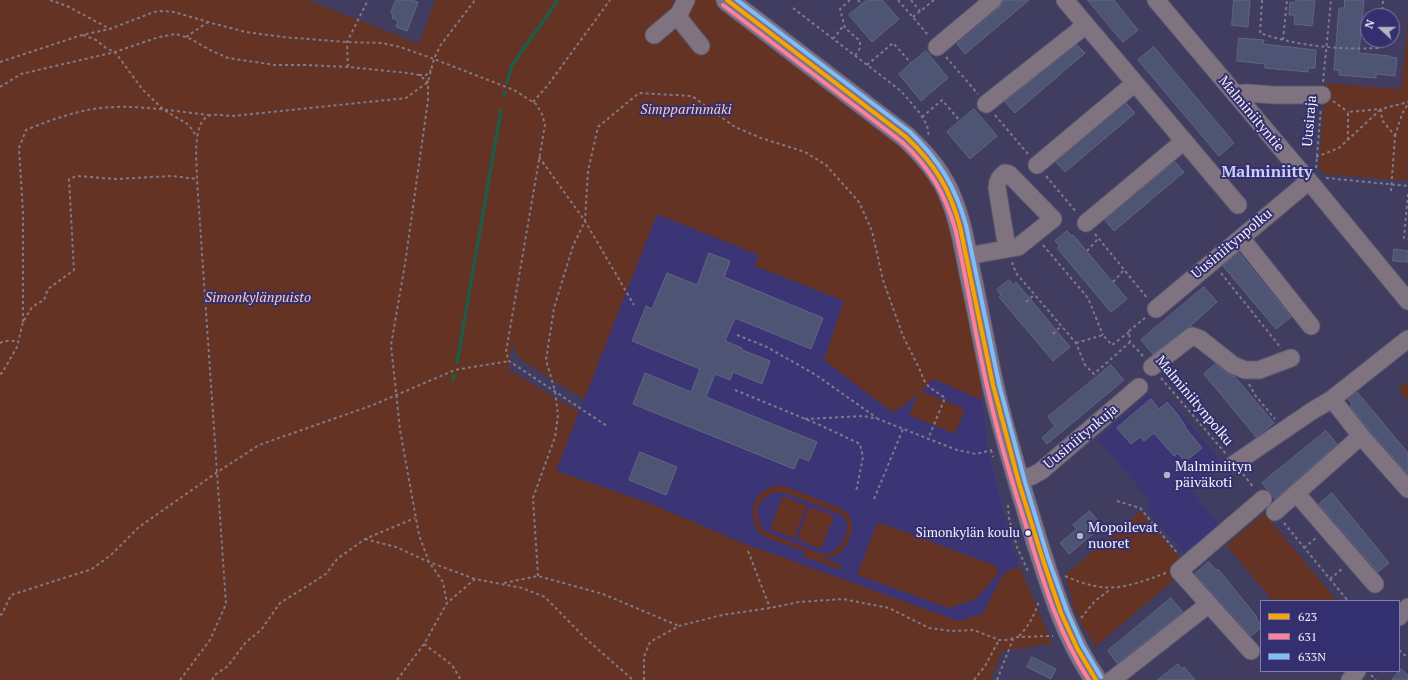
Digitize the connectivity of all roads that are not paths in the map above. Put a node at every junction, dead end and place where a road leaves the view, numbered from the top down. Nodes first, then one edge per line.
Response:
1 (727, 0) edge
2 (993, 0) edge
3 (1065, 0) edge
4 (1156, 0) edge
5 (683, 7) edge
6 (1086, 25) junction
7 (654, 35) dead end
8 (701, 46) dead end
9 (937, 47) dead end
10 (1135, 83) junction
11 (1235, 94) junction
12 (1322, 95) road end
13 (986, 104) dead end
14 (1184, 141) junction
15 (1037, 164) dead end
16 (1316, 176) junction
17 (1238, 205) dead end
18 (1086, 223) dead end
19 (1245, 243) dead end
20 (1007, 248) junction
21 (967, 256) junction
22 (1408, 301) edge
23 (1156, 309) road end
24 (1311, 326) dead end
25 (1408, 339) edge
26 (1286, 353) road end
27 (1152, 367) road end
28 (1139, 387) dead end
29 (1332, 400) junction
30 (1361, 436) junction
31 (1234, 464) road end
32 (1018, 480) junction
33 (1408, 489) edge
34 (1296, 493) junction
35 (1263, 499) road end
36 (1275, 512) road end
37 (1375, 584) dead end
38 (1209, 604) junction
39 (1408, 607) edge
40 (1400, 616) edge
41 (1251, 651) dead end
42 (1362, 672) edge
43 (1096, 680) edge
44 (1112, 680) edge
45 (1350, 680) edge

1 - 21 main road
2 - 9 street
3 - 6 street
4 - 11 street, Malminiityntie
5 - 7 street
5 - 8 street
6 - 10 street
6 - 13 street
10 - 14 street
10 - 15 street
11 - 12 street
11 - 16 street, Malminiityntie
14 - 17 street
14 - 18 street
16 - 22 street, Malminiityntie
16 - 23 street, Uusiniitynpolku
19 - 24 street
20 - 20 street
20 - 21 street
21 - 32 main road
25 - 29 street
26 - 27 street
28 - 32 street, Uusiniitynkuja
29 - 30 street
29 - 31 street
30 - 33 street
30 - 34 street
32 - 43 main road
34 - 36 street
34 - 37 street
35 - 38 street
38 - 41 street
38 - 44 street
39 - 40 street
42 - 45 street

